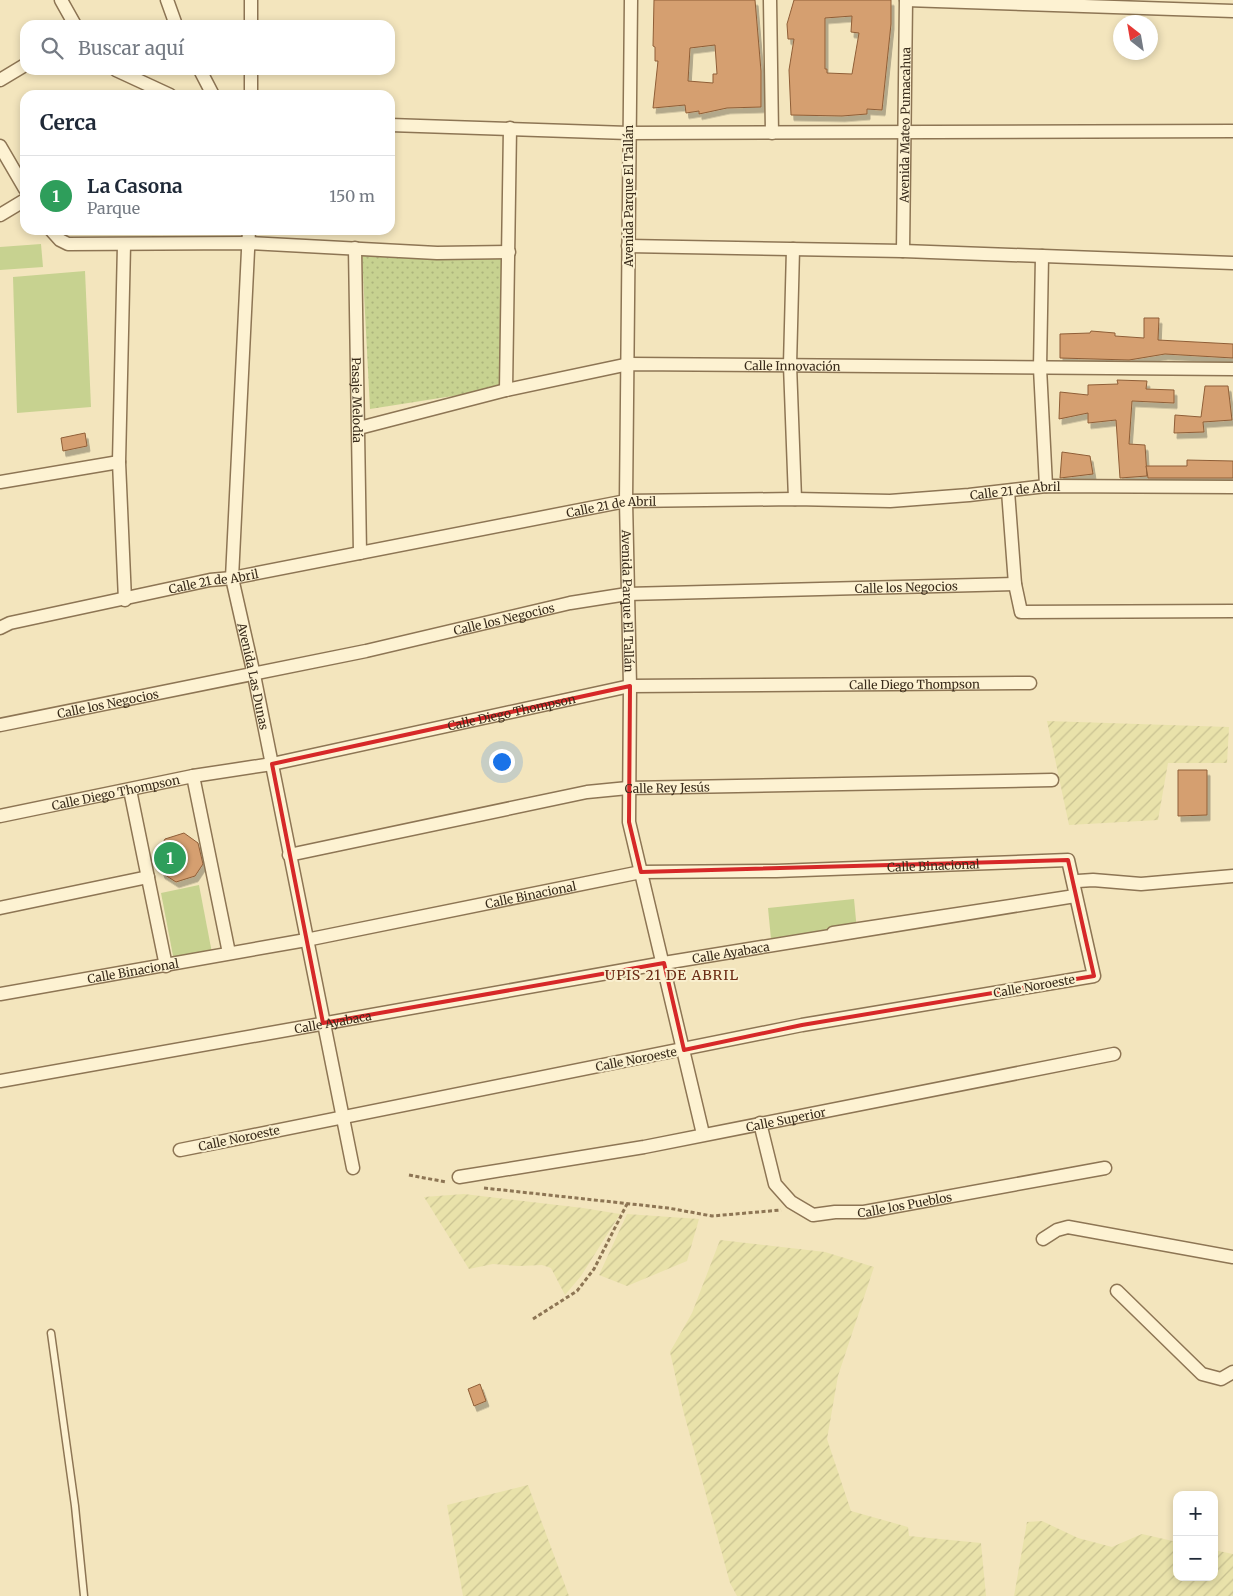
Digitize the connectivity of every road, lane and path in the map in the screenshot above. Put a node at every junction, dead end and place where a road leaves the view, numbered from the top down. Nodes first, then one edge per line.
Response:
1 (61, 0) edge
2 (167, 0) edge
3 (251, 0) edge
4 (631, 0) edge
5 (770, 0) edge
6 (906, 0) edge
7 (1176, 4) edge
8 (1233, 11) edge
9 (73, 20) edge
10 (174, 20) edge
11 (251, 20) edge
12 (20, 68) edge
13 (127, 75) edge
14 (203, 75) edge
15 (251, 75) edge
16 (0, 80) edge
17 (159, 90) edge
18 (210, 90) edge
19 (251, 90) edge
20 (395, 125) edge
21 (510, 128) junction
22 (1233, 131) edge
23 (628, 133) junction
24 (772, 133) junction
25 (904, 133) junction
26 (0, 146) edge
27 (20, 180) edge
28 (20, 203) edge
29 (0, 215) edge
30 (56, 235) edge
31 (249, 236) edge
32 (124, 245) junction
33 (628, 246) junction
34 (355, 248) junction
35 (793, 249) junction
36 (903, 251) junction
37 (509, 252) junction
38 (1042, 256) junction
39 (1233, 263) edge
40 (629, 364) junction
41 (790, 365) junction
42 (1040, 368) junction
43 (1233, 370) edge
44 (506, 390) junction
45 (359, 428) junction
46 (119, 462) junction
47 (0, 482) edge
48 (1046, 486) junction
49 (1233, 487) edge
50 (1008, 491) junction
51 (795, 499) junction
52 (626, 502) junction
53 (360, 553) junction
54 (232, 578) junction
55 (1015, 584) junction
56 (627, 594) junction
57 (125, 600) junction
58 (1233, 611) edge
59 (0, 628) edge
60 (254, 675) junction
61 (1030, 683) dead end
62 (630, 686) junction
63 (0, 726) edge
64 (272, 764) junction
65 (193, 776) junction
66 (1052, 780) dead end
67 (628, 788) junction
68 (130, 790) junction
69 (0, 816) edge
70 (289, 855) junction
71 (641, 872) junction
72 (1233, 876) edge
73 (148, 877) junction
74 (1078, 881) dead end
75 (1075, 896) junction
76 (0, 908) edge
77 (833, 933) dead end
78 (306, 940) junction
79 (229, 953) junction
80 (664, 962) junction
81 (166, 966) junction
82 (0, 994) edge
83 (323, 1024) junction
84 (684, 1050) junction
85 (1114, 1054) dead end
86 (0, 1081) edge
87 (342, 1117) junction
88 (760, 1123) junction
89 (703, 1134) junction
90 (180, 1150) dead end
91 (353, 1168) dead end
92 (1105, 1168) dead end
93 (409, 1175) dead end
94 (454, 1180) joint
95 (477, 1188) dead end
96 (627, 1204) junction
97 (802, 1208) junction
98 (1043, 1239) dead end
99 (1233, 1257) edge
100 (1118, 1291) dead end
101 (533, 1320) dead end
102 (51, 1333) dead end
103 (1233, 1372) edge
104 (84, 1596) edge

1 - 9 street
2 - 10 street
3 - 11 street
4 - 23 street, Avenida Parque El Tallán
5 - 24 street
6 - 7 street
6 - 25 street, Avenida Mateo Pumacahua
7 - 8 street
12 - 16 street
13 - 17 street
14 - 18 street
15 - 19 street
20 - 21 street
21 - 23 street
21 - 37 street
22 - 25 street
23 - 24 street
23 - 33 street, Avenida Parque El Tallán
24 - 25 street
25 - 36 street, Avenida Mateo Pumacahua
26 - 27 street
28 - 29 street
30 - 32 street
31 - 32 street
31 - 34 street
31 - 54 street, Avenida Las Dunas
32 - 46 street
33 - 35 street
33 - 40 street, Avenida Parque El Tallán
34 - 37 street
34 - 45 street, Pasaje Melodía
35 - 36 street
35 - 41 street
36 - 38 street
37 - 44 street
38 - 39 street
38 - 42 street
40 - 41 street, Calle Innovación
40 - 44 street, Calle Innovación
40 - 52 street, Avenida Parque El Tallán
41 - 42 street, Calle Innovación
41 - 51 street
42 - 43 street, Calle Innovación
42 - 48 street
44 - 45 street, Calle Innovación
45 - 53 street, Pasaje Melodía
46 - 47 street
46 - 57 street
48 - 49 street, Calle 21 de Abril
48 - 50 street, Calle 21 de Abril
50 - 51 street, Calle 21 de Abril
50 - 55 street
51 - 52 street, Calle 21 de Abril
52 - 53 street, Calle 21 de Abril
52 - 56 street, Avenida Parque El Tallán
53 - 54 street, Calle 21 de Abril
54 - 57 street, Calle 21 de Abril
54 - 60 street, Avenida Las Dunas
55 - 56 street, Calle los Negocios
55 - 58 street
56 - 60 street, Calle los Negocios
56 - 62 street, Avenida Parque El Tallán
57 - 59 street, Calle 21 de Abril
60 - 63 street, Calle los Negocios
60 - 64 street, Avenida Las Dunas
61 - 62 street, Calle Diego Thompson
62 - 64 street, Calle Diego Thompson
62 - 67 street, Avenida Parque El Tallán
64 - 65 street, Calle Diego Thompson
64 - 70 street, Avenida Las Dunas
65 - 68 street, Calle Diego Thompson
65 - 79 street
66 - 67 street, Calle Rey Jesús
67 - 70 street, Calle Rey Jesús
67 - 71 street, Avenida Parque El Tallán
68 - 69 street, Calle Diego Thompson
68 - 73 street
70 - 78 street, Avenida Las Dunas
71 - 75 street, Calle Binacional
71 - 78 street, Calle Binacional
71 - 80 street, Avenida Parque El Tallán
72 - 74 street
73 - 76 street
73 - 81 street
75 - 77 street
75 - 80 street, Calle Ayabaca
75 - 84 street, Calle Noroeste
78 - 79 street, Calle Binacional
78 - 83 street, Avenida Las Dunas
79 - 81 street, Calle Binacional
80 - 83 street, Calle Ayabaca
80 - 84 street, Avenida Parque El Tallán
81 - 82 street, Calle Binacional
83 - 86 street, Calle Ayabaca
83 - 87 street, Avenida Las Dunas
84 - 87 street, Calle Noroeste
84 - 89 street, Avenida Parque El Tallán
85 - 88 street, Calle Superior
87 - 90 street, Calle Noroeste
87 - 91 street, Avenida Las Dunas
88 - 89 street, Calle Superior
88 - 97 street, Calle los Pueblos
89 - 94 street, Calle Superior
92 - 97 street, Calle los Pueblos
93 - 94 path
95 - 96 path
96 - 97 path
96 - 101 path
98 - 99 street
100 - 103 street
102 - 104 lane

